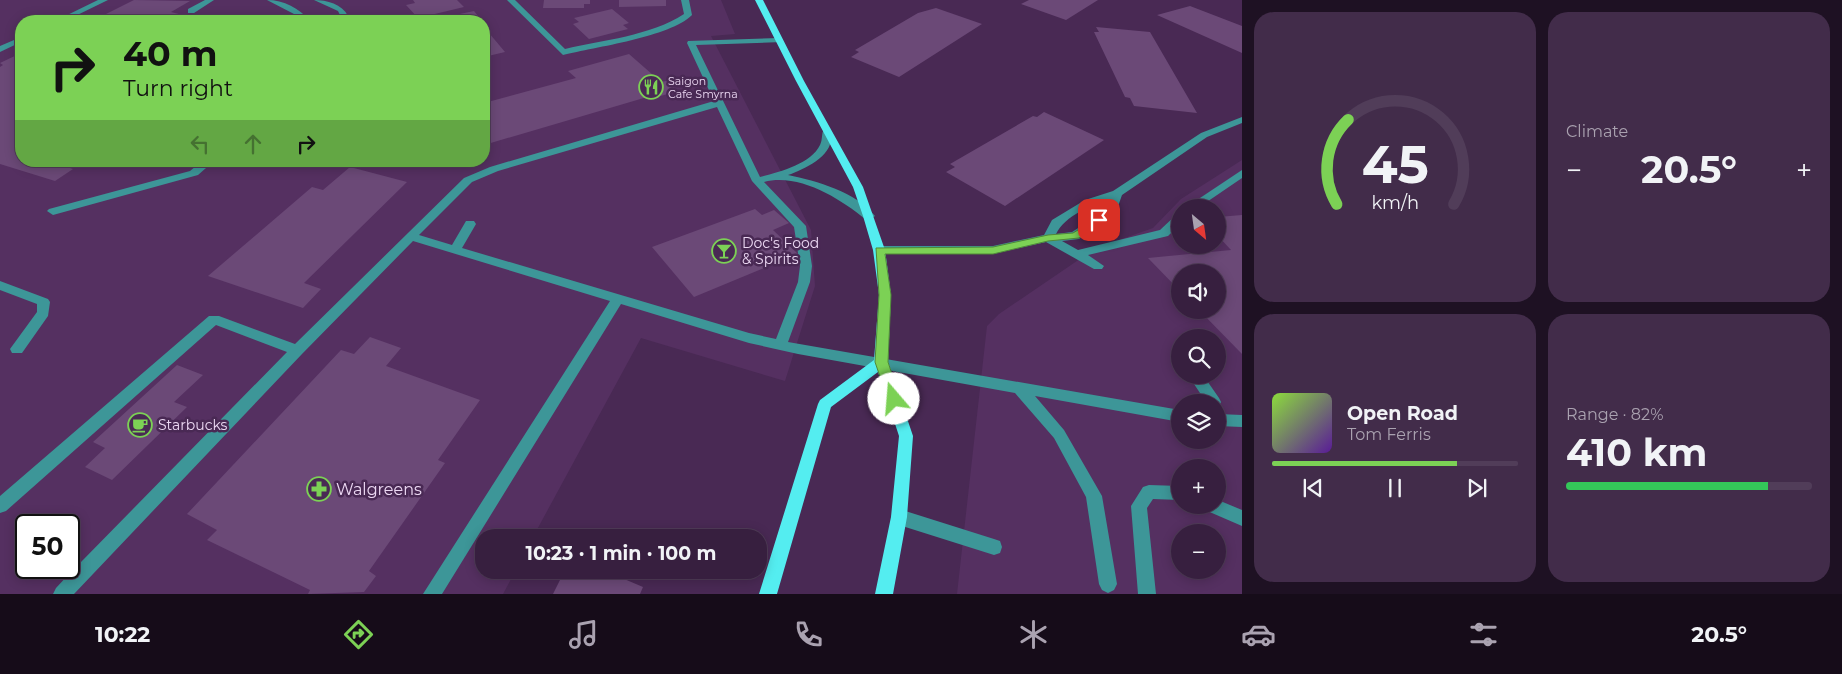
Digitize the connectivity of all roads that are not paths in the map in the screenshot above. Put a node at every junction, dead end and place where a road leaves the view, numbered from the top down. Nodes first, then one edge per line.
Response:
1 (104, 0) edge
2 (210, 0) edge
3 (271, 0) edge
4 (318, 0) edge
5 (511, 0) edge
6 (685, 0) edge
7 (759, 0) edge
8 (191, 11) dead end
9 (72, 15) edge
10 (300, 15) edge
11 (344, 15) edge
12 (779, 40) junction
13 (15, 42) edge
14 (0, 49) edge
15 (719, 103) junction
16 (1242, 120) edge
17 (826, 131) junction
18 (201, 167) edge
19 (1242, 173) edge
20 (777, 176) junction
21 (757, 181) junction
22 (1117, 193) junction
23 (1203, 199) edge
24 (53, 211) dead end
25 (869, 216) junction
26 (470, 224) dead end
27 (1171, 226) edge
28 (410, 236) junction
29 (1048, 238) junction
30 (455, 249) junction
31 (880, 250) junction
32 (1078, 254) junction
33 (1098, 266) dead end
34 (0, 285) edge
35 (618, 298) junction
36 (781, 343) junction
37 (17, 348) dead end
38 (297, 350) junction
39 (882, 362) junction
40 (1018, 386) junction
41 (1171, 414) edge
42 (1226, 420) edge
43 (1242, 421) edge
44 (1171, 493) edge
45 (0, 506) edge
46 (1226, 511) edge
47 (899, 517) junction
48 (1242, 518) edge
49 (994, 547) dead end
50 (80, 565) edge
51 (70, 579) edge
52 (1108, 584) dead end
53 (62, 594) edge
54 (432, 594) edge
55 (768, 594) edge
56 (884, 594) edge
57 (1147, 594) edge

1 - 9 lane
2 - 8 lane
3 - 10 lane
4 - 11 lane
5 - 6 lane
7 - 12 main road
12 - 15 lane
12 - 17 main road
13 - 14 lane
15 - 21 lane
15 - 28 lane
16 - 22 lane
17 - 20 lane
17 - 25 main road
18 - 24 lane
19 - 23 lane
20 - 21 lane
20 - 25 lane
21 - 36 lane
22 - 29 lane
22 - 29 lane
25 - 31 main road
26 - 30 lane
27 - 32 lane
28 - 30 lane
28 - 38 lane
29 - 31 lane
29 - 32 lane
30 - 35 lane
31 - 39 main road
32 - 33 lane
34 - 37 lane
35 - 36 lane
35 - 54 lane
36 - 39 lane
38 - 45 lane
38 - 50 lane
39 - 40 lane
39 - 47 main road
39 - 55 main road
40 - 41 lane
40 - 52 lane
42 - 43 lane
44 - 57 lane
46 - 48 lane
47 - 49 lane
47 - 56 main road
51 - 53 lane

